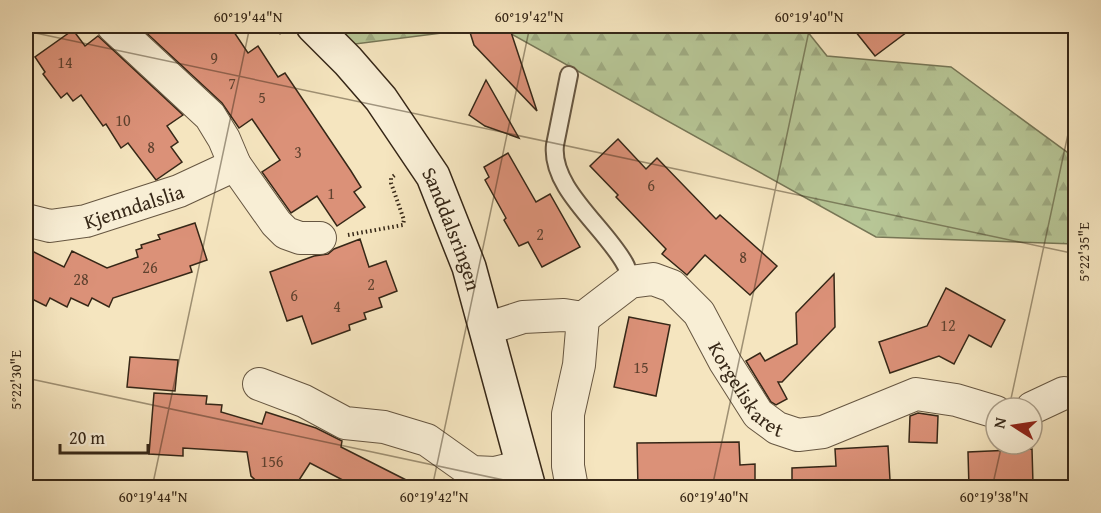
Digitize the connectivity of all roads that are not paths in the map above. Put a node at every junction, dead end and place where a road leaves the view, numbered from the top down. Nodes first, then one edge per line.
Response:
1 (113, 26) edge
2 (299, 31) edge
3 (569, 75) dead end
4 (235, 165) junction
5 (26, 220) edge
6 (320, 238) road end
7 (630, 282) junction
8 (583, 318) junction
9 (486, 328) junction
10 (259, 384) dead end
11 (1064, 393) dead end
12 (1044, 402) edge
13 (984, 408) edge
14 (526, 477) edge
15 (572, 488) edge

1 - 4 street
2 - 9 main road, Sanddalsringen
3 - 7 lane
4 - 5 street, Kjenndalslia
4 - 6 street
7 - 8 street
7 - 13 street, Korgeliskaret
8 - 9 street
8 - 15 street
9 - 14 main road, Sanddalsringen
10 - 14 street, Sanddalsringen
11 - 12 street

